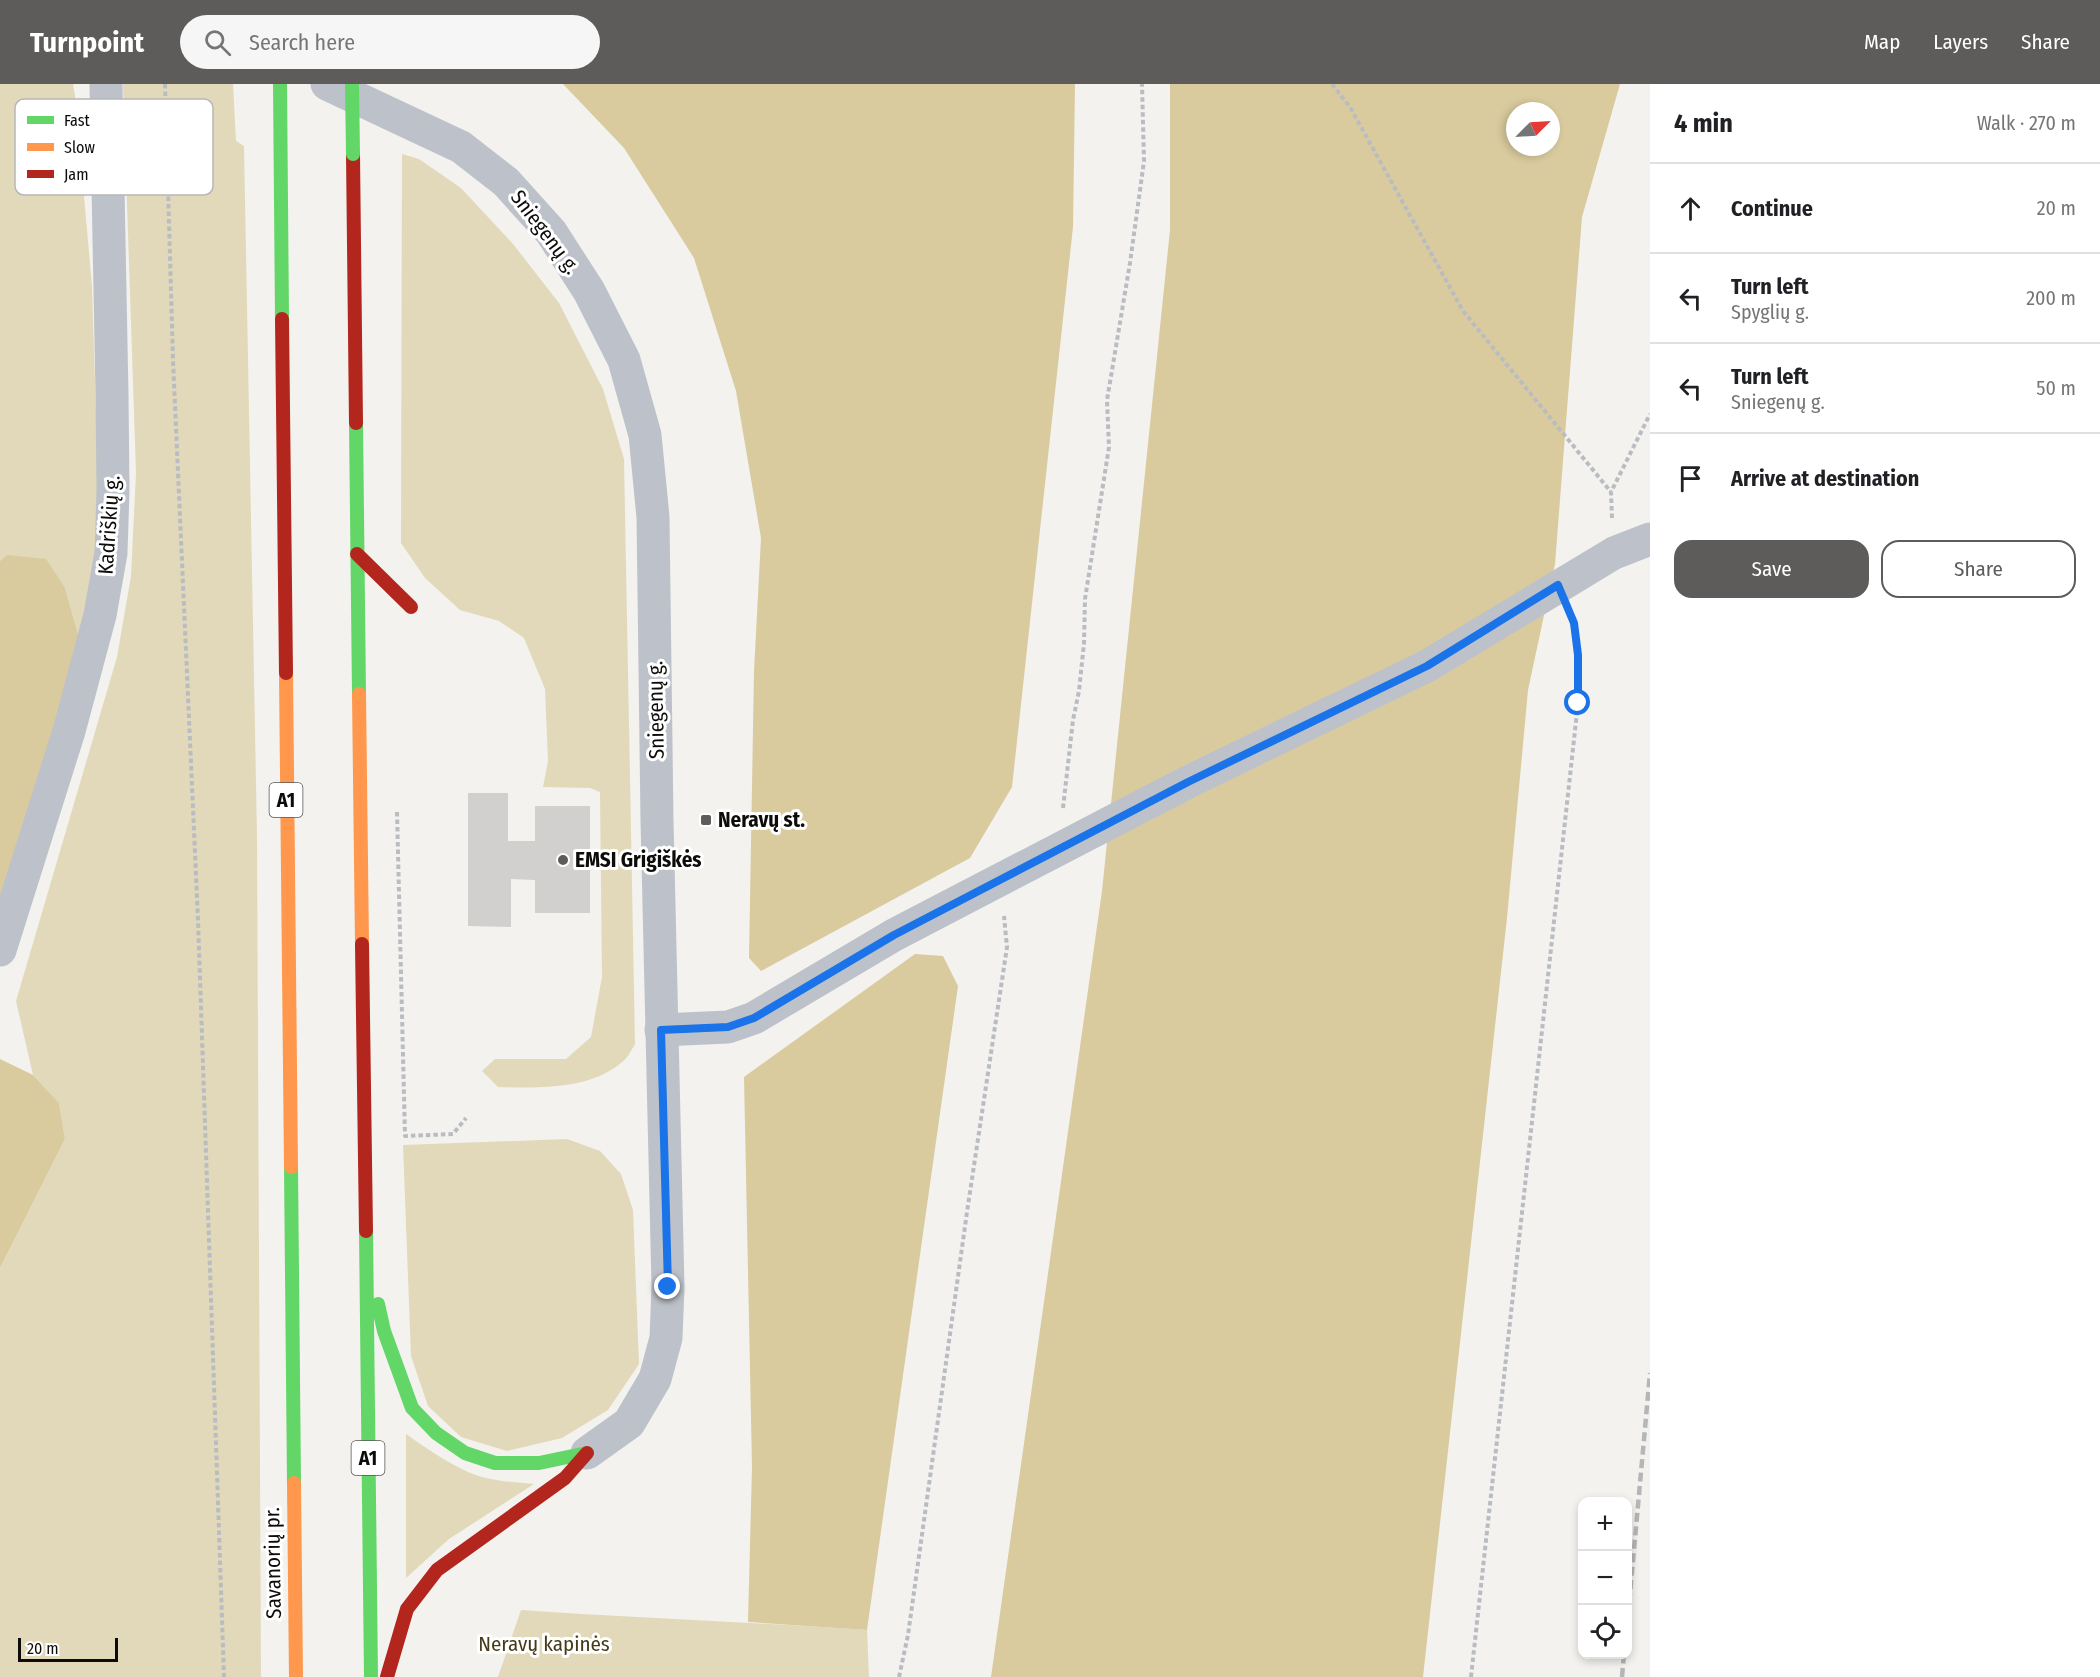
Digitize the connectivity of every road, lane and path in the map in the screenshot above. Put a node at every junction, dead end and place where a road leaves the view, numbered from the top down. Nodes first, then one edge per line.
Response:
1 (106, 84) edge
2 (165, 84) edge
3 (280, 84) edge
4 (327, 84) edge
5 (352, 84) edge
6 (1142, 84) edge
7 (1332, 84) edge
8 (106, 99) edge
9 (165, 99) edge
10 (108, 195) edge
11 (168, 195) edge
12 (1650, 414) edge
13 (1611, 492) junction
14 (1650, 539) edge
15 (357, 554) junction
16 (1614, 554) junction
17 (1558, 585) junction
18 (411, 607) dead end
19 (397, 803) dead end
20 (1056, 850) junction
21 (993, 884) junction
22 (0, 950) edge
23 (661, 1030) junction
24 (466, 1118) dead end
25 (364, 1239) junction
26 (587, 1454) junction
27 (224, 1677) edge
28 (296, 1677) edge
29 (371, 1677) edge
30 (387, 1677) edge
31 (899, 1677) edge
32 (1471, 1677) edge

1 - 8 street, Kadriškių g.
2 - 9 path
3 - 28 highway, Savanorių pr. / A1
4 - 23 street, Sniegenų g.
5 - 15 highway, A1, bridge
6 - 20 path
7 - 13 path
10 - 22 street, Kadriškių g.
11 - 27 path
12 - 13 path
13 - 16 path
14 - 16 street
15 - 18 highway
15 - 25 highway, A1
16 - 17 street
17 - 20 street
17 - 32 path
19 - 24 path
20 - 21 street
21 - 23 street
21 - 31 path
23 - 26 street, Sniegenų g.
25 - 26 highway
25 - 29 highway, A1
26 - 30 highway

